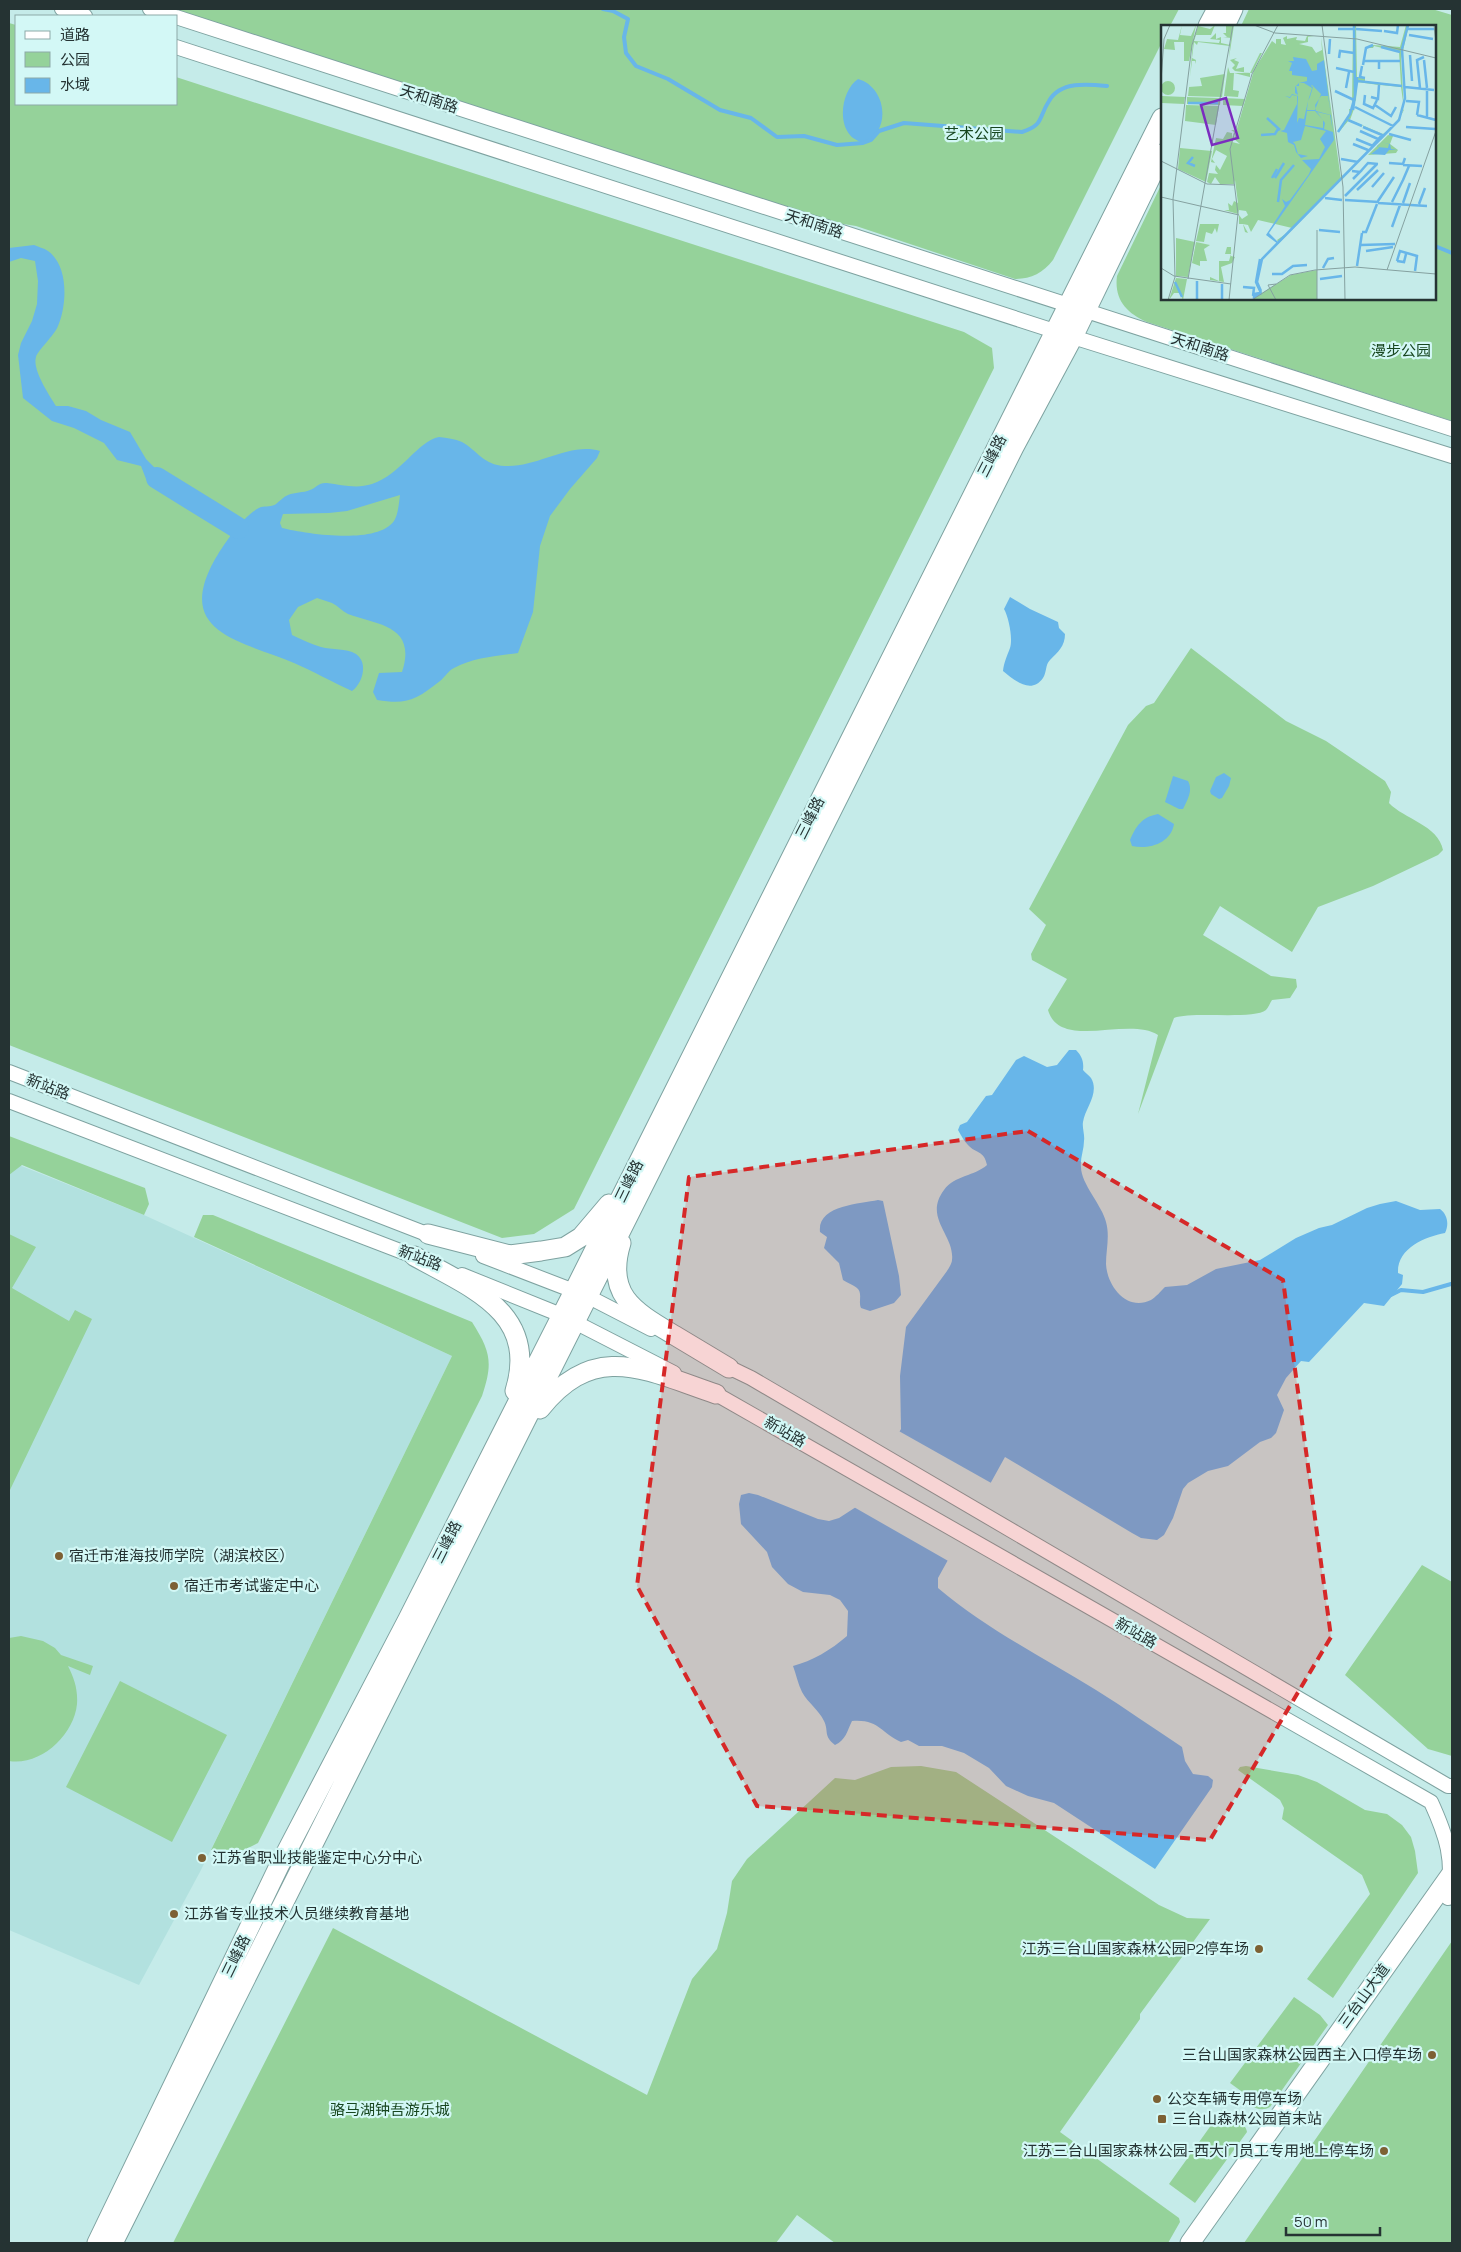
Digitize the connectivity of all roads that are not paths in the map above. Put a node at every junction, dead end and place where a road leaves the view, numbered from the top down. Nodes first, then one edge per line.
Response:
1 (62, 9) edge
2 (150, 9) edge
3 (1217, 9) edge
4 (1233, 9) edge
5 (82, 15) edge
6 (169, 15) edge
7 (178, 18) edge
8 (1209, 25) edge
9 (1225, 25) edge
10 (178, 47) edge
11 (1161, 120) edge
12 (1161, 156) edge
13 (1067, 306) junction
14 (1086, 310) junction
15 (1054, 331) junction
16 (1072, 337) junction
17 (1452, 429) edge
18 (1452, 456) edge
19 (9, 1072) edge
20 (9, 1101) edge
21 (646, 1163) junction
22 (428, 1234) junction
23 (414, 1256) junction
24 (581, 1294) junction
25 (568, 1318) junction
26 (730, 1368) junction
27 (716, 1394) junction
28 (491, 1472) junction
29 (1452, 1786) edge
30 (1451, 1884) edge
31 (97, 2243) edge
32 (113, 2243) edge
33 (1190, 2243) edge
34 (1202, 2243) edge

1 - 5 street
2 - 6 street, 天和南路
3 - 8 main road
4 - 9 main road
7 - 13 street, 天和南路
10 - 15 street, 天和南路
11 - 13 main road, 三峰路
12 - 14 main road, 三峰路
13 - 14 street, 天和南路
13 - 15 main road, 三峰路
14 - 16 main road, 三峰路
14 - 17 street, 天和南路
15 - 16 street, 天和南路
15 - 21 main road, 三峰路
16 - 18 street, 天和南路
16 - 21 main road, 三峰路
19 - 22 street, 新站路
20 - 23 street, 新站路
21 - 22 main road
21 - 24 main road, 三峰路
21 - 26 main road
22 - 24 street, 新站路
23 - 25 street, 新站路
23 - 28 main road
24 - 25 main road, 三峰路
24 - 26 street, 新站路
25 - 27 street, 新站路
25 - 28 main road, 三峰路
26 - 29 street, 新站路
27 - 28 main road
27 - 30 street, 新站路
28 - 31 main road, 三峰路
28 - 32 main road, 三峰路
30 - 33 main road, 三台山大道
30 - 34 main road, 三台山大道

